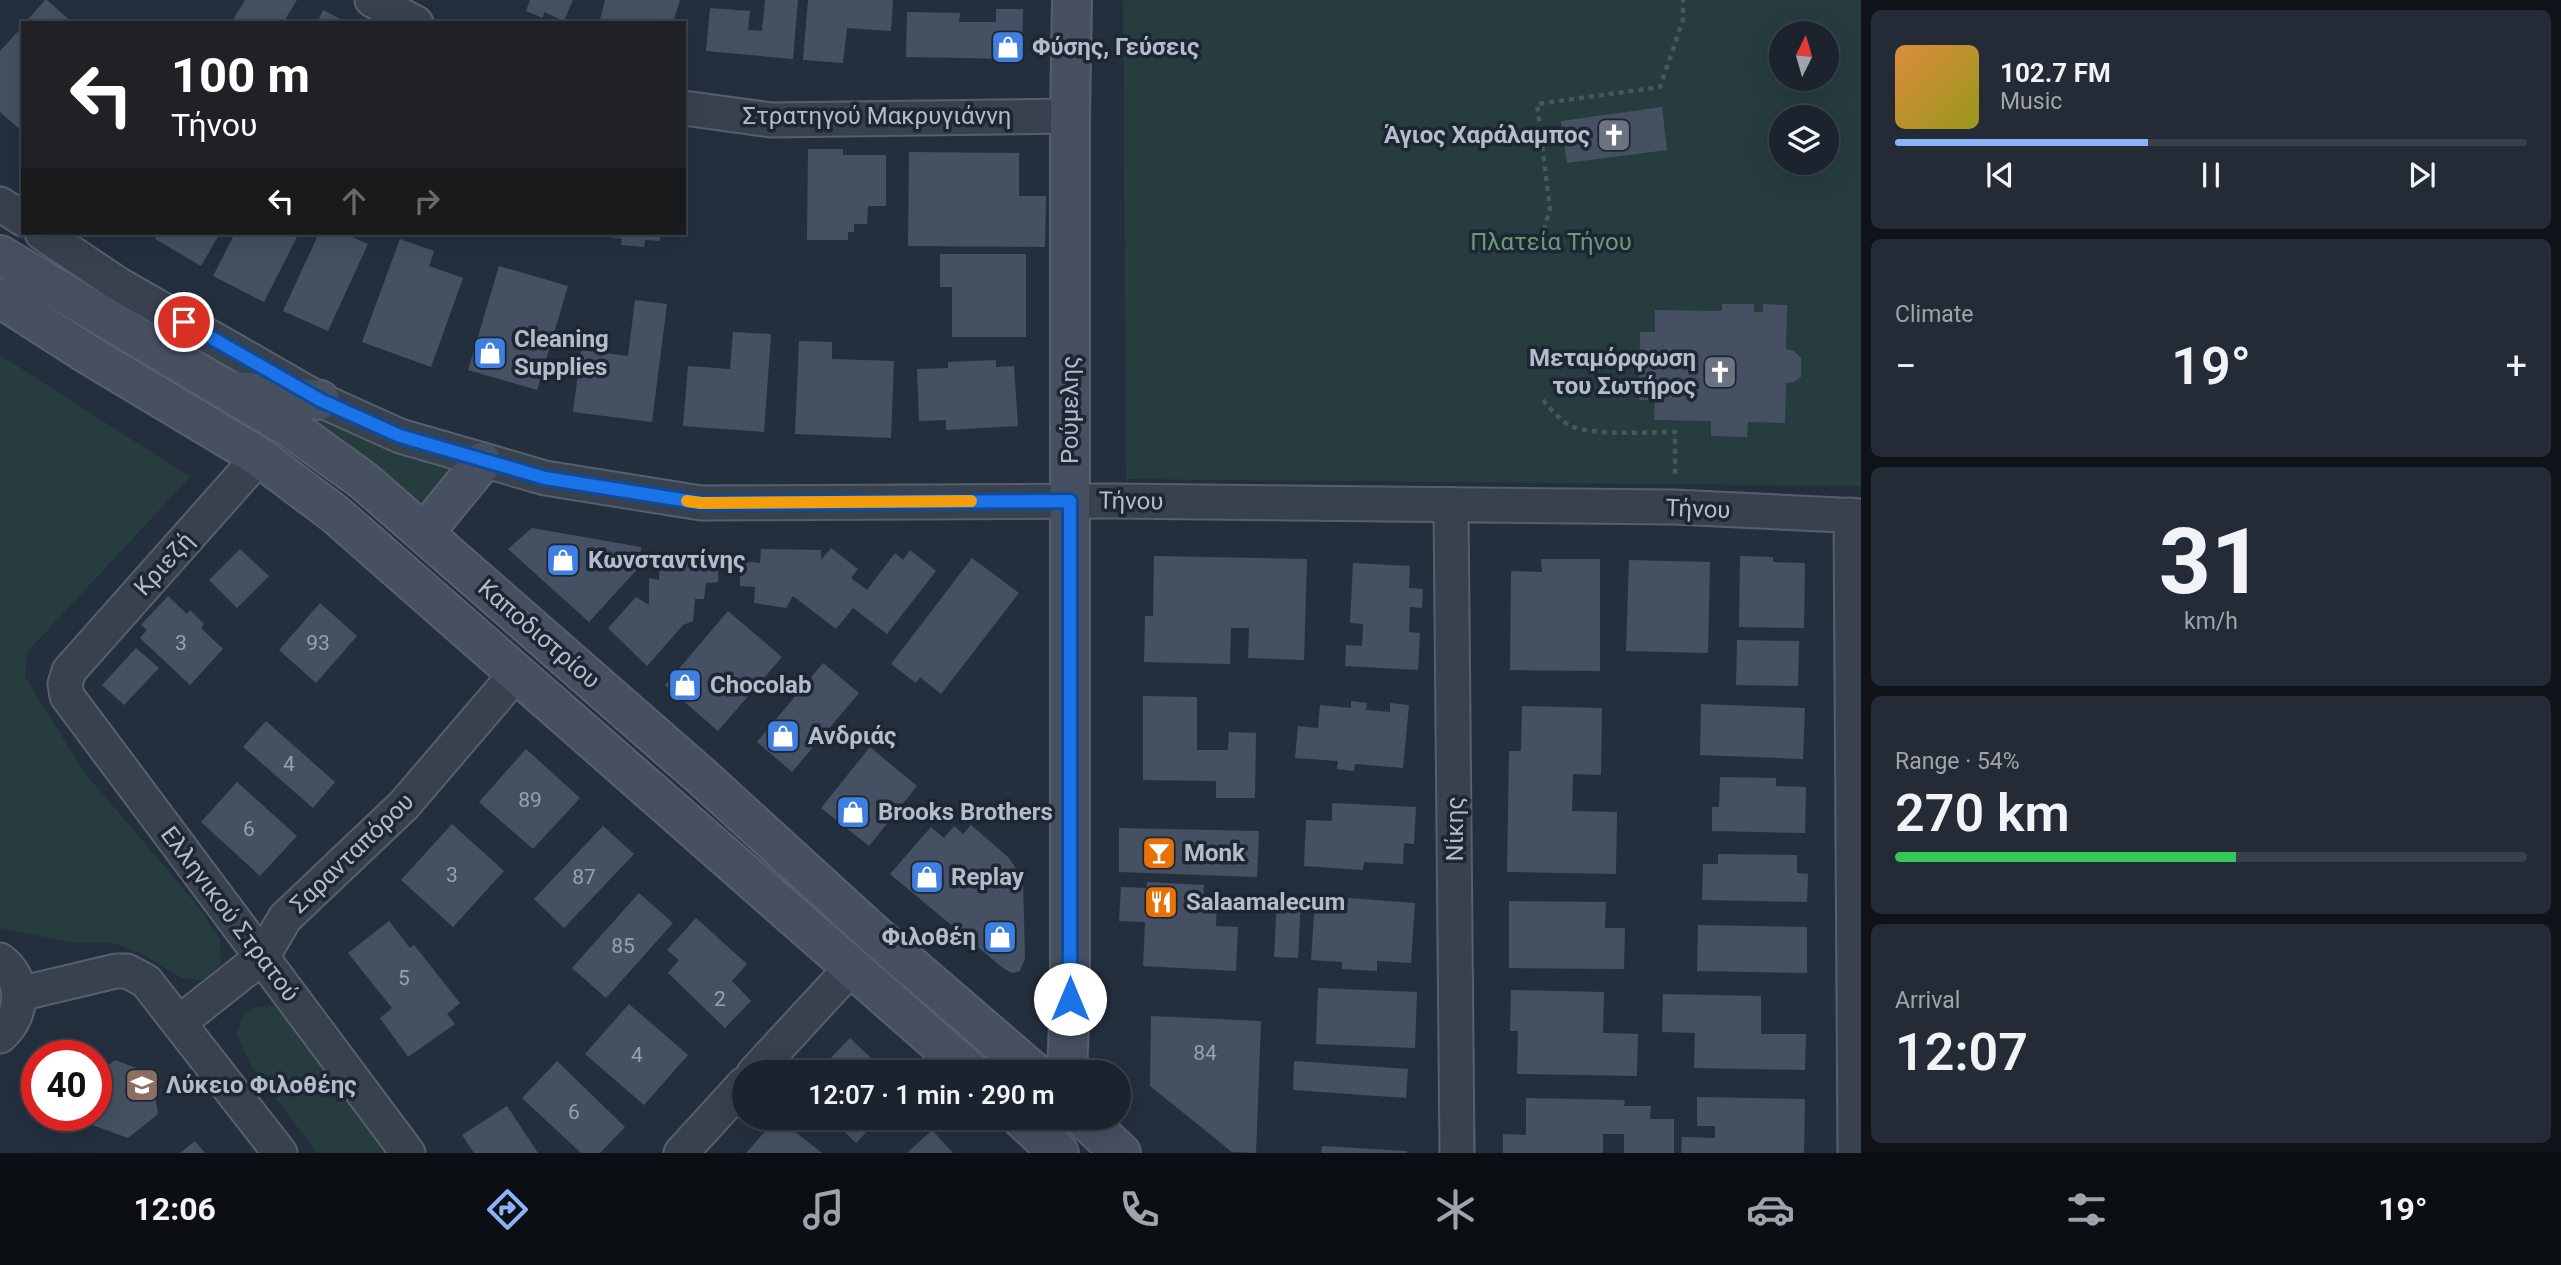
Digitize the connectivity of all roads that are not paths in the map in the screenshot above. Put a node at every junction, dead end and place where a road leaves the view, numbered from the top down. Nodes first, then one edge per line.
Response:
1 (372, 0) edge
2 (1072, 0) edge
3 (412, 21) edge
4 (686, 108) edge
5 (1070, 116) junction
6 (0, 204) edge
7 (21, 218) edge
8 (45, 235) edge
9 (0, 255) edge
10 (0, 298) edge
11 (222, 389) junction
12 (320, 400) junction
13 (260, 457) junction
14 (482, 462) junction
15 (1070, 501) junction
16 (1451, 505) junction
17 (1856, 515) edge
18 (424, 533) junction
19 (69, 671) joint
20 (516, 674) junction
21 (261, 957) junction
22 (0, 960) edge
23 (851, 968) junction
24 (19, 994) junction
25 (180, 1022) junction
26 (0, 1037) edge
27 (766, 1060) edge
28 (957, 1060) edge
29 (1020, 1060) edge
30 (1068, 1060) edge
31 (732, 1097) edge
32 (1096, 1130) edge
33 (280, 1153) edge
34 (408, 1153) edge
35 (681, 1153) edge
36 (1121, 1153) edge
37 (1457, 1153) edge
38 (1855, 1153) edge

1 - 3 street
2 - 5 main road, Ρούμελης
4 - 5 street, Στρατηγού Μακρυγιάννη
5 - 15 main road, Ρούμελης
6 - 7 street
8 - 12 street, Τήνου
9 - 11 main road, Καποδιστρίου
10 - 13 main road, Καποδιστρίου
11 - 12 main road
11 - 18 main road, Καποδιστρίου
12 - 14 street, Τήνου
13 - 19 street, Κριεζή
13 - 20 main road, Καποδιστρίου
14 - 15 street, Τήνου
14 - 18 main road
15 - 16 street, Τήνου
15 - 30 main road, Ρούμελης
16 - 17 street, Τήνου
16 - 37 street, Νίκης
17 - 38 street
18 - 29 main road, Καποδιστρίου
19 - 21 street, Ελληνικού Στρατού
20 - 21 street, Σαρανταπόρου
20 - 23 main road, Καποδιστρίου
21 - 25 street, Σαρανταπόρου
21 - 34 street, Ελληνικού Στρατού
22 - 24 street
23 - 27 street
23 - 28 main road, Καποδιστρίου
24 - 25 street
24 - 26 street
25 - 33 street
31 - 35 street
32 - 36 main road

